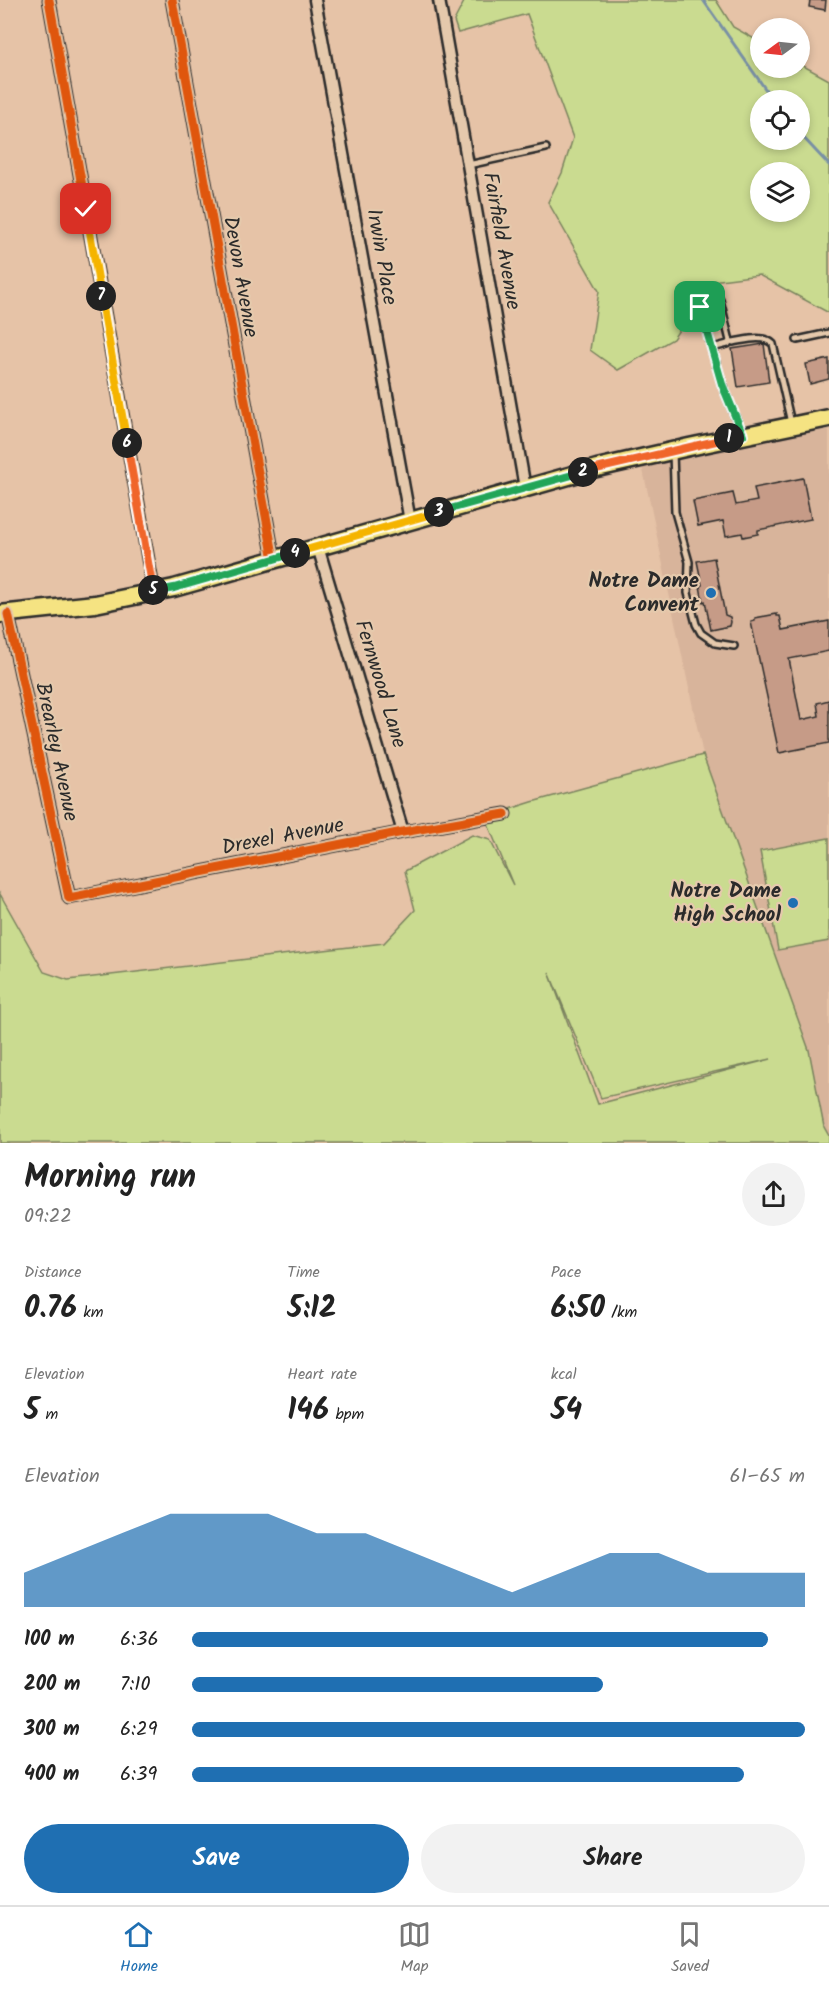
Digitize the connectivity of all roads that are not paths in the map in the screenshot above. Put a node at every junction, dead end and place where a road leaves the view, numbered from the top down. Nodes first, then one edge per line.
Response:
1 (49, 0) edge
2 (172, 0) edge
3 (315, 0) edge
4 (439, 0) edge
5 (546, 148) dead end
6 (468, 165) junction
7 (829, 333) edge
8 (797, 340) dead end
9 (730, 341) junction
10 (712, 348) junction
11 (829, 418) edge
12 (791, 426) junction
13 (743, 435) junction
14 (673, 450) junction
15 (525, 488) junction
16 (410, 521) junction
17 (318, 547) junction
18 (274, 560) junction
19 (154, 592) junction
20 (4, 614) edge
21 (734, 646) dead end
22 (505, 814) dead end
23 (403, 832) junction
24 (69, 898) joint

1 - 19 street
2 - 18 street, Devon Avenue
3 - 16 street, Irwin Place
4 - 6 street, Fairfield Avenue
5 - 6 lane
6 - 15 street, Fairfield Avenue
7 - 8 lane
9 - 10 lane
9 - 10 lane
9 - 12 lane
10 - 13 lane
11 - 12 main road
12 - 13 main road
13 - 14 main road
14 - 15 main road
14 - 21 lane
15 - 16 main road
16 - 17 main road
17 - 18 main road
17 - 23 street, Fernwood Lane
18 - 19 main road
19 - 20 main road
20 - 24 street, Brearley Avenue
22 - 23 street, Drexel Avenue
23 - 24 street, Drexel Avenue

